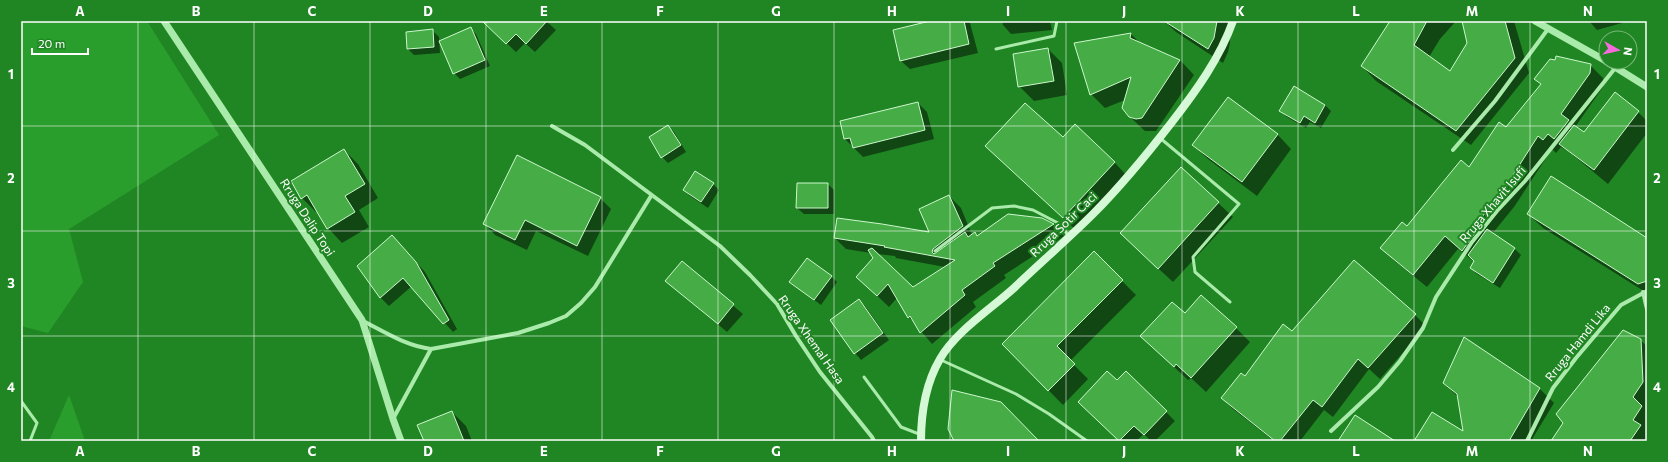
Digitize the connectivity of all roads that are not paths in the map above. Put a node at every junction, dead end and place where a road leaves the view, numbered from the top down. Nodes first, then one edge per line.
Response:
1 (164, 21) edge
2 (1057, 21) edge
3 (1233, 21) edge
4 (1535, 21) edge
5 (1548, 29) junction
6 (996, 49) dead end
7 (1598, 57) edge
8 (1614, 70) edge
9 (1621, 70) edge
10 (1647, 87) edge
11 (552, 126) dead end
12 (1160, 138) junction
13 (1454, 150) dead end
14 (651, 196) junction
15 (1069, 236) junction
16 (935, 251) dead end
17 (1645, 291) edge
18 (1230, 302) dead end
19 (1647, 309) edge
20 (362, 320) junction
21 (431, 349) junction
22 (940, 359) junction
23 (864, 377) dead end
24 (21, 402) edge
25 (393, 419) junction
26 (1331, 431) dead end
27 (921, 438) edge
28 (30, 441) edge
29 (401, 441) edge
30 (874, 441) edge
31 (1087, 441) edge
32 (1527, 441) edge

1 - 20 street, Rruga Dalip Topi
2 - 6 lane
3 - 12 main road, Rruga Sotir Caci
4 - 5 street
5 - 7 street
5 - 13 street
8 - 26 street, Rruga Xhavit Isufi
9 - 10 street
11 - 14 street, Rruga Xhemal Hasa
12 - 15 main road, Rruga Sotir Caci
12 - 18 lane
14 - 21 street
14 - 30 street, Rruga Xhemal Hasa
15 - 16 lane
15 - 22 main road, Rruga Sotir Caci
17 - 19 street
17 - 32 street, Rruga Hamdi Lika
20 - 21 street
20 - 25 street, Rruga Dalip Topi
21 - 25 street
22 - 27 main road, Rruga Sotir Caci
22 - 31 lane
23 - 27 lane
24 - 28 lane
25 - 29 street, Rruga Dalip Topi

